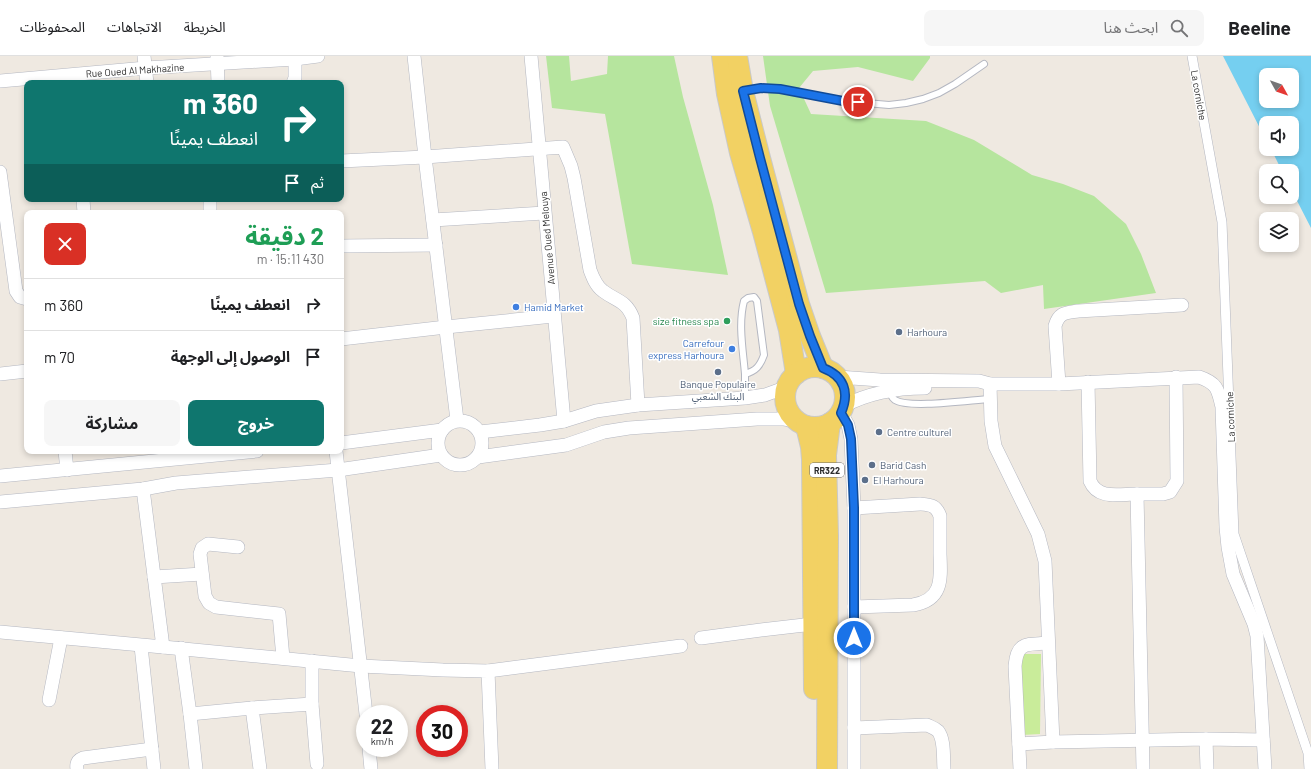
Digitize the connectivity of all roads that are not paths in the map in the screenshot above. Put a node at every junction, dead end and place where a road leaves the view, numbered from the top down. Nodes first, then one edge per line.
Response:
1 (318, 56) edge
2 (414, 56) edge
3 (531, 56) edge
4 (722, 56) edge
5 (737, 56) edge
6 (1192, 56) edge
7 (295, 57) edge
8 (217, 60) edge
9 (145, 62) edge
10 (984, 64) dead end
11 (72, 79) edge
12 (24, 80) edge
13 (36, 80) edge
14 (147, 80) edge
15 (218, 80) edge
16 (294, 80) edge
17 (0, 81) edge
18 (743, 91) junction
19 (540, 149) junction
20 (425, 157) junction
21 (344, 161) edge
22 (0, 172) edge
23 (544, 213) junction
24 (433, 220) junction
25 (436, 244) junction
26 (344, 246) edge
27 (5, 248) edge
28 (24, 298) edge
29 (1182, 305) dead end
30 (554, 316) junction
31 (446, 327) junction
32 (344, 339) edge
33 (24, 372) edge
34 (830, 372) junction
35 (0, 374) edge
36 (745, 374) junction
37 (1176, 377) junction
38 (792, 380) junction
39 (1088, 382) junction
40 (990, 384) junction
41 (1059, 384) junction
42 (890, 385) junction
43 (745, 398) junction
44 (990, 399) junction
45 (638, 405) junction
46 (838, 414) junction
47 (457, 420) junction
48 (564, 421) junction
49 (802, 424) junction
50 (442, 430) junction
51 (480, 432) junction
52 (344, 443) edge
53 (65, 454) edge
54 (194, 454) edge
55 (336, 454) edge
56 (173, 455) edge
57 (441, 455) junction
58 (478, 457) junction
59 (67, 470) junction
60 (338, 470) junction
61 (0, 476) edge
62 (143, 489) junction
63 (1137, 494) junction
64 (0, 502) edge
65 (854, 508) junction
66 (238, 547) dead end
67 (202, 574) junction
68 (154, 577) junction
69 (854, 608) junction
70 (813, 624) junction
71 (0, 632) edge
72 (61, 638) junction
73 (701, 638) dead end
74 (1048, 643) junction
75 (141, 646) junction
76 (681, 646) dead end
77 (163, 647) junction
78 (181, 648) junction
79 (283, 658) junction
80 (312, 661) junction
81 (361, 666) junction
82 (488, 671) junction
83 (48, 700) dead end
84 (312, 704) junction
85 (365, 705) edge
86 (252, 708) junction
87 (190, 714) junction
88 (854, 728) junction
89 (1206, 739) junction
90 (1263, 740) junction
91 (1142, 741) junction
92 (1053, 742) junction
93 (1019, 744) junction
94 (152, 749) junction
95 (370, 757) edge
96 (317, 764) dead end
97 (77, 769) edge
98 (154, 769) edge
99 (196, 769) edge
100 (260, 769) edge
101 (371, 769) edge
102 (492, 769) edge
103 (814, 769) edge
104 (827, 769) edge
105 (854, 769) edge
106 (944, 769) edge
107 (1020, 769) edge
108 (1143, 769) edge
109 (1207, 769) edge
110 (1265, 769) edge
111 (1310, 769) edge

1 - 7 street, Rue Oued Al Makhazine
2 - 20 street
3 - 19 street, Avenue Oued Melouya
4 - 38 main road, RR322
5 - 18 main road, RR322
6 - 111 street, La corniche
7 - 8 street, Rue Oued Al Makhazine
7 - 16 street
8 - 9 street, Rue Oued Al Makhazine
8 - 15 street
9 - 11 street, Rue Oued Al Makhazine
9 - 14 street
10 - 18 lane
11 - 13 street, Rue Oued Al Makhazine
12 - 17 street, Rue Oued Al Makhazine
18 - 34 main road, RR322
19 - 20 street
19 - 23 street, Avenue Oued Melouya
19 - 45 street
20 - 21 street
20 - 24 street
22 - 27 street
23 - 24 street
23 - 30 street, Avenue Oued Melouya
24 - 25 street
25 - 26 street
25 - 31 street
27 - 28 street
29 - 41 street
30 - 31 street
30 - 48 street, Avenue Oued Melouya
31 - 32 street
31 - 47 street
33 - 35 street
34 - 38 main road
34 - 42 street
34 - 46 main road, RR322
36 - 36 lane
36 - 43 lane
37 - 39 street
37 - 63 street
37 - 90 street
38 - 43 street
38 - 49 main road, RR322
39 - 41 street
39 - 63 street
40 - 41 street
40 - 42 street
40 - 44 street
42 - 44 lane
42 - 46 street
43 - 45 street
44 - 74 street
45 - 48 street
46 - 49 main road
46 - 65 street
46 - 104 main road, RR322
47 - 50 street
47 - 51 street
48 - 51 street
49 - 58 street
49 - 70 main road, RR322
50 - 52 street
50 - 57 street
51 - 58 street
53 - 59 street
54 - 56 street
55 - 60 street
56 - 59 street
57 - 58 street
57 - 60 street
59 - 61 street
60 - 62 street
60 - 81 street
62 - 64 street
62 - 68 street
63 - 91 street
65 - 69 street
65 - 69 street
66 - 67 street
67 - 68 street
67 - 79 street
68 - 77 street
69 - 88 street
70 - 73 street
70 - 103 main road, RR322
71 - 72 street
72 - 75 street
72 - 83 street
74 - 92 street
74 - 93 street
75 - 77 street
75 - 94 street
76 - 82 street
77 - 78 street
78 - 79 street
78 - 87 street
79 - 80 street
80 - 81 street
80 - 84 street
81 - 82 street
81 - 85 street
82 - 102 street
84 - 86 street
84 - 96 street
86 - 87 street
86 - 100 street
87 - 99 street
88 - 105 street
88 - 106 street
89 - 90 street
89 - 91 street
89 - 109 street
90 - 110 street
91 - 92 street
91 - 108 street
92 - 93 street
93 - 107 street
94 - 97 street
94 - 98 street
95 - 101 street

